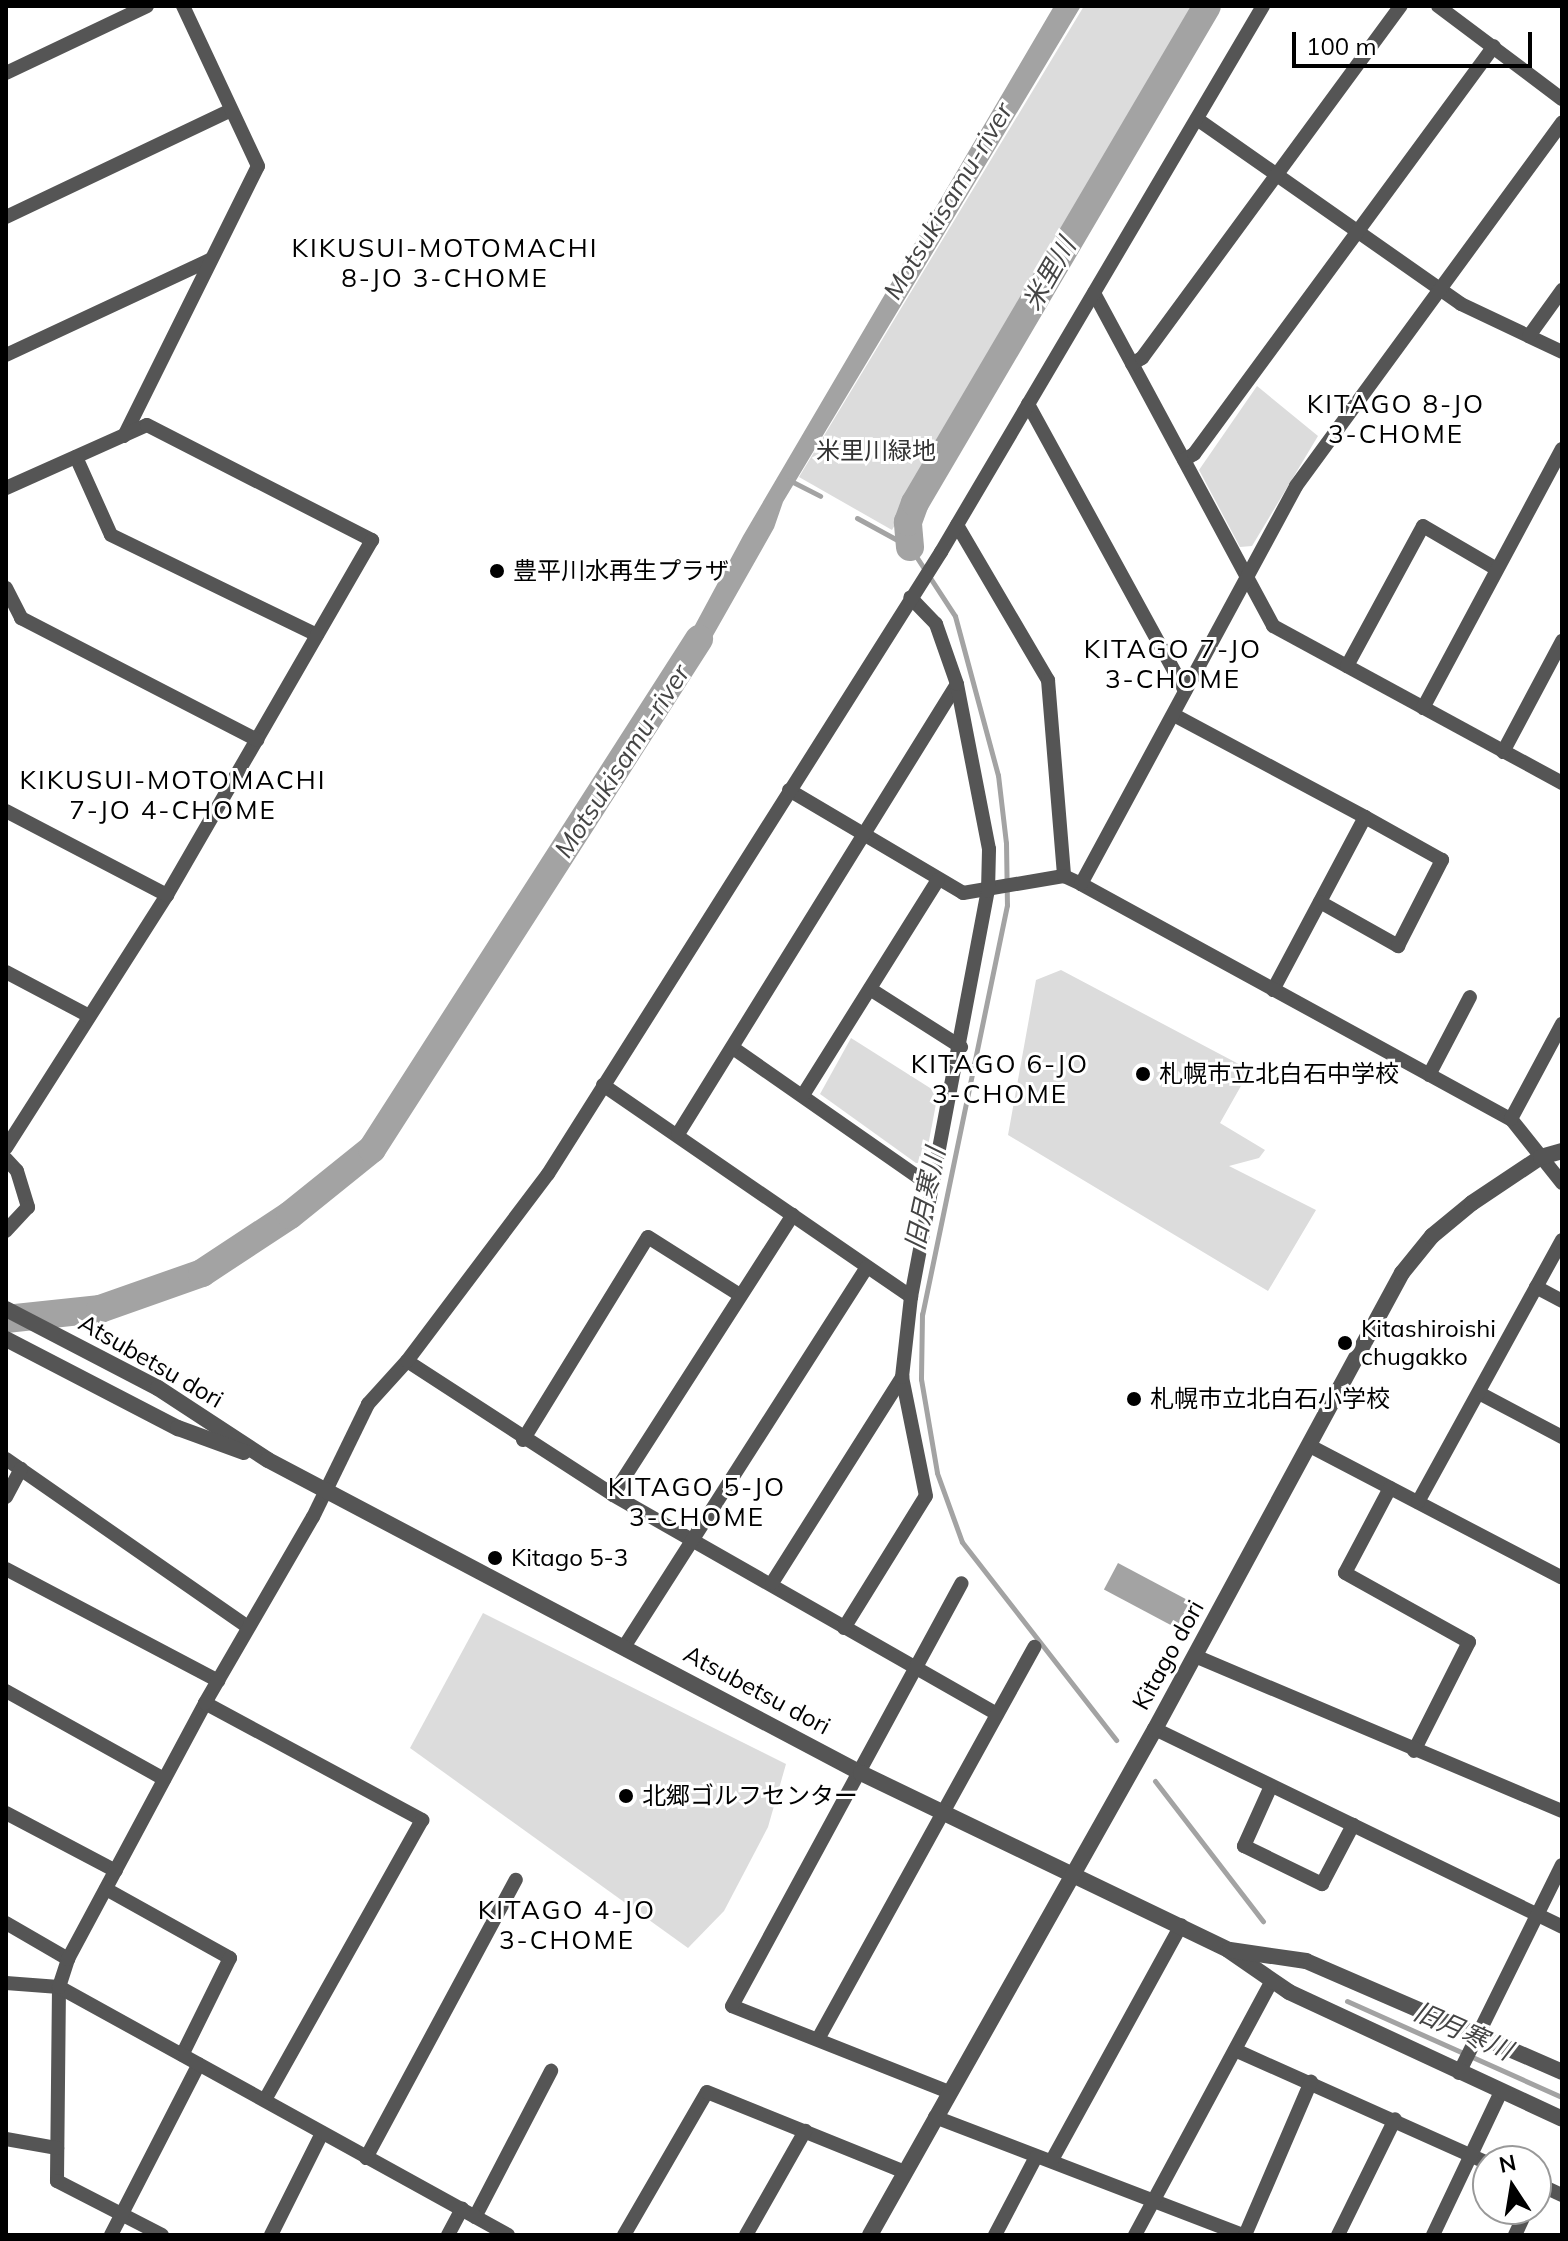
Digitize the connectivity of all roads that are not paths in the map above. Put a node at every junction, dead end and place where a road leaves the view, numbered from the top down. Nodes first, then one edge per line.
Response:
1 (147, 6) edge
2 (183, 6) edge
3 (1263, 6) edge
4 (1401, 6) edge
5 (1438, 6) edge
6 (1494, 46) junction
7 (6, 73) edge
8 (1562, 99) edge
9 (231, 110) junction
10 (1197, 119) junction
11 (1562, 122) edge
12 (1279, 173) junction
13 (6, 217) edge
14 (1359, 231) junction
15 (210, 260) junction
16 (1441, 289) junction
17 (1562, 290) edge
18 (1094, 293) junction
19 (1529, 336) junction
20 (1562, 352) edge
21 (6, 355) edge
22 (1132, 364) junction
23 (1028, 404) junction
24 (124, 436) junction
25 (1562, 449) edge
26 (76, 457) junction
27 (1184, 460) junction
28 (6, 488) edge
29 (957, 525) junction
30 (1495, 568) junction
31 (1247, 577) junction
32 (6, 588) edge
33 (913, 593) junction
34 (21, 618) junction
35 (6, 624) edge
36 (317, 635) junction
37 (1562, 641) edge
38 (1347, 666) junction
39 (957, 684) junction
40 (1185, 691) junction
41 (1423, 708) junction
42 (1174, 715) junction
43 (257, 740) junction
44 (1503, 752) junction
45 (1562, 783) edge
46 (789, 790) junction
47 (6, 811) edge
48 (1365, 817) junction
49 (864, 835) junction
50 (1064, 876) junction
51 (938, 880) junction
52 (1081, 884) junction
53 (994, 889) junction
54 (167, 895) junction
55 (1320, 902) junction
56 (6, 972) edge
57 (870, 989) junction
58 (1273, 990) junction
59 (1470, 997) dead end
60 (89, 1016) junction
61 (1562, 1024) edge
62 (961, 1047) junction
63 (733, 1048) junction
64 (1429, 1075) junction
65 (603, 1085) junction
66 (803, 1095) junction
67 (1511, 1119) junction
68 (678, 1134) junction
69 (8, 1140) edge
70 (1562, 1151) edge
71 (1541, 1157) junction
72 (6, 1159) edge
73 (1562, 1183) edge
74 (932, 1187) junction
75 (793, 1215) junction
76 (6, 1231) edge
77 (1562, 1240) edge
78 (867, 1267) junction
79 (1536, 1287) junction
80 (738, 1294) junction
81 (911, 1297) junction
82 (1562, 1301) edge
83 (6, 1309) edge
84 (6, 1339) edge
85 (407, 1361) junction
86 (902, 1377) junction
87 (1479, 1393) junction
88 (1562, 1437) edge
89 (523, 1440) junction
90 (1310, 1446) junction
91 (6, 1459) edge
92 (268, 1460) junction
93 (21, 1469) junction
94 (323, 1488) junction
95 (1390, 1488) junction
96 (613, 1495) junction
97 (6, 1497) edge
98 (1418, 1502) junction
99 (691, 1540) junction
100 (6, 1569) edge
101 (1562, 1578) edge
102 (772, 1583) junction
103 (962, 1583) dead end
104 (248, 1627) junction
105 (844, 1628) junction
106 (624, 1647) junction
107 (1034, 1647) dead end
108 (1195, 1656) junction
109 (915, 1671) junction
110 (218, 1681) junction
111 (6, 1691) edge
112 (205, 1703) junction
113 (997, 1714) junction
114 (1155, 1729) junction
115 (1414, 1751) junction
116 (861, 1773) junction
117 (164, 1779) junction
118 (1271, 1786) junction
119 (1562, 1811) edge
120 (6, 1813) edge
121 (942, 1814) junction
122 (1353, 1825) junction
123 (1562, 1865) edge
124 (116, 1871) junction
125 (1070, 1878) junction
126 (516, 1880) dead end
127 (106, 1889) junction
128 (1537, 1914) junction
129 (6, 1923) edge
130 (1181, 1925) junction
131 (1562, 1927) edge
132 (1228, 1950) junction
133 (68, 1959) junction
134 (1271, 1982) junction
135 (6, 1983) edge
136 (59, 1987) junction
137 (818, 2039) junction
138 (1475, 2040) junction
139 (1235, 2050) junction
140 (182, 2055) junction
141 (199, 2064) junction
142 (1461, 2068) junction
143 (551, 2071) dead end
144 (1562, 2072) edge
145 (1311, 2082) junction
146 (949, 2092) junction
147 (1501, 2092) junction
148 (265, 2100) junction
149 (935, 2117) junction
150 (1395, 2119) junction
151 (1562, 2119) edge
152 (805, 2131) junction
153 (322, 2133) junction
154 (6, 2139) edge
155 (1477, 2145) edge
156 (57, 2148) junction
157 (1472, 2156) joint
158 (1036, 2157) junction
159 (366, 2158) junction
160 (1052, 2160) junction
161 (905, 2172) junction
162 (1152, 2202) junction
163 (468, 2213) junction
164 (122, 2214) junction
165 (111, 2235) edge
166 (162, 2235) edge
167 (271, 2235) edge
168 (448, 2235) edge
169 (508, 2235) edge
170 (624, 2235) edge
171 (746, 2235) edge
172 (870, 2235) edge
173 (995, 2235) edge
174 (1135, 2235) edge
175 (1243, 2235) edge
176 (1338, 2235) edge
177 (1433, 2235) edge

1 - 7 street
2 - 9 street
3 - 10 street
4 - 12 street
5 - 6 street
6 - 8 street
6 - 14 street
9 - 13 street
9 - 15 street
10 - 12 street
10 - 18 street
11 - 16 street
12 - 14 street
12 - 22 street
14 - 16 street
14 - 27 street
15 - 21 street
15 - 24 street
16 - 19 street
16 - 31 street
17 - 19 street
18 - 22 street
18 - 23 street
19 - 20 street
22 - 27 street
23 - 29 street
23 - 40 street
24 - 26 street
24 - 36 street
25 - 30 street
26 - 28 street
26 - 36 street
27 - 31 street
29 - 33 street
29 - 50 street
30 - 38 street
30 - 41 street
31 - 38 street
31 - 40 street
32 - 34 street
33 - 39 street
33 - 46 street
34 - 35 street
34 - 43 street
36 - 43 street
37 - 44 street
38 - 41 street
39 - 49 street
39 - 53 street
40 - 42 street
41 - 44 street
42 - 48 street
42 - 52 street
43 - 54 street
44 - 45 street
46 - 49 street
46 - 65 street
47 - 54 street
48 - 55 street
48 - 55 street
49 - 51 street
49 - 63 street
50 - 52 street
50 - 53 street
51 - 53 street
51 - 57 street
52 - 58 street
53 - 62 street
54 - 60 street
55 - 58 street
56 - 60 street
57 - 62 street
57 - 66 street
58 - 64 street
59 - 64 street
60 - 69 street
61 - 67 street
62 - 74 street
63 - 66 street
63 - 68 street
64 - 67 street
65 - 68 street
65 - 85 street
66 - 74 street
67 - 71 street
68 - 75 street
70 - 71 street, Kitago dori
71 - 73 street
71 - 90 street, Kitago dori
72 - 76 street
74 - 81 street
75 - 78 street
75 - 80 street
77 - 79 street
78 - 81 street
78 - 99 street
79 - 82 street
79 - 87 street
80 - 89 street
80 - 96 street
81 - 86 street
83 - 92 street, Atsubetsu dori
84 - 92 street, Atsubetsu dori
85 - 89 street
85 - 94 street
86 - 102 street
86 - 105 street
87 - 88 street
87 - 98 street
89 - 96 street
90 - 95 street
90 - 108 street, Kitago dori
91 - 93 street
92 - 94 street, Atsubetsu dori
93 - 97 street
93 - 104 street
94 - 104 street
94 - 106 street, Atsubetsu dori
95 - 98 street
95 - 115 street
96 - 99 street
98 - 101 street
99 - 102 street
99 - 106 street
100 - 110 street
102 - 105 street
103 - 109 street
104 - 110 street
105 - 109 street
106 - 116 street, Atsubetsu dori
107 - 113 street
108 - 114 street, Kitago dori
108 - 115 street
109 - 113 street
109 - 116 street
110 - 112 street
111 - 117 street
112 - 117 street
112 - 148 street
113 - 121 street
114 - 118 street
114 - 125 street, Kitago dori
115 - 119 street
116 - 121 street, Atsubetsu dori
116 - 137 street
117 - 124 street
118 - 122 street
118 - 122 street
120 - 124 street
121 - 125 street, Atsubetsu dori
121 - 137 street
122 - 128 street
123 - 128 street
124 - 127 street
125 - 130 street, Atsubetsu dori
125 - 146 street, Kitago dori
126 - 159 street
127 - 133 street
127 - 140 street
128 - 131 street
128 - 138 street
129 - 133 street
130 - 132 street, Atsubetsu dori
130 - 160 street
132 - 134 street, Atsubetsu dori
132 - 138 street, Atsubetsu dori
133 - 136 street
134 - 139 street
134 - 142 street, Atsubetsu dori
135 - 136 street
136 - 140 street
136 - 156 street
137 - 146 street
138 - 142 street
138 - 144 street, Atsubetsu dori
139 - 145 street
139 - 162 street
140 - 141 street
141 - 148 street
141 - 164 street
142 - 147 street, Atsubetsu dori
143 - 163 street
145 - 150 street
145 - 175 street
146 - 149 street, Kitago dori
147 - 151 street, Atsubetsu dori
147 - 155 street
148 - 153 street
149 - 158 street
149 - 161 street, Kitago dori
150 - 157 street
150 - 176 street
152 - 161 street
152 - 170 street
152 - 171 street
153 - 159 street
153 - 167 street
154 - 156 street
156 - 164 street
157 - 177 street
158 - 160 street
158 - 173 street
159 - 163 street
160 - 162 street
161 - 172 street, Kitago dori
162 - 174 street
162 - 175 street
163 - 168 street
163 - 169 street
164 - 165 street
164 - 166 street

